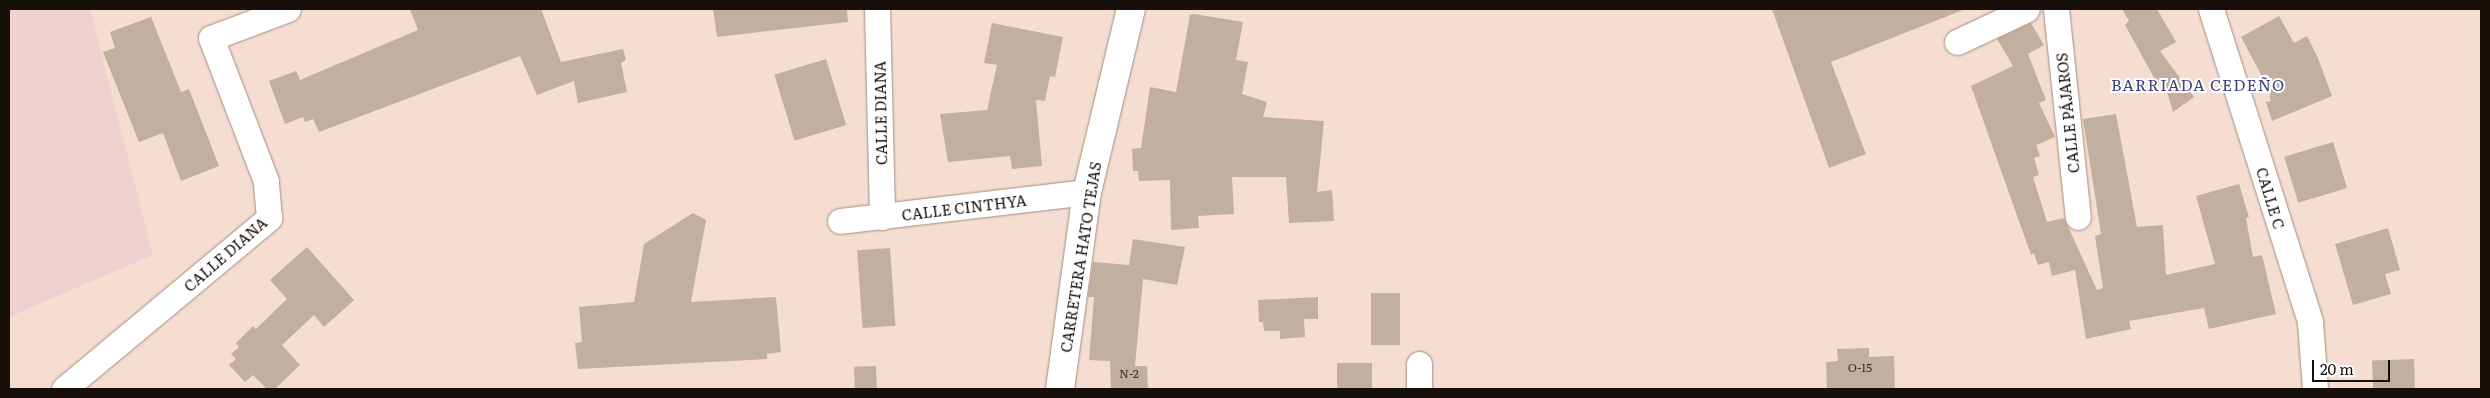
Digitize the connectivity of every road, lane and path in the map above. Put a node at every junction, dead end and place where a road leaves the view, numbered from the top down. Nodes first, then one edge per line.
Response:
1 (288, 9) edge
2 (877, 9) edge
3 (1131, 9) edge
4 (2027, 9) edge
5 (2056, 9) edge
6 (2211, 9) edge
7 (1956, 42) dead end
8 (1087, 192) junction
9 (882, 216) junction
10 (2078, 217) dead end
11 (840, 221) dead end
12 (1418, 364) dead end
13 (64, 389) edge
14 (1060, 389) edge
15 (1418, 389) edge
16 (2315, 389) edge

1 - 13 street, CALLE DIANA
2 - 9 street, CALLE DIANA
3 - 8 street, CARRETERA HATO TEJAS
4 - 7 street
5 - 10 street, CALLE PÁJAROS
6 - 16 street, CALLE C
8 - 9 street, CALLE CINTHYA
8 - 14 street, CARRETERA HATO TEJAS
9 - 11 street, CALLE CINTHYA
12 - 15 street

